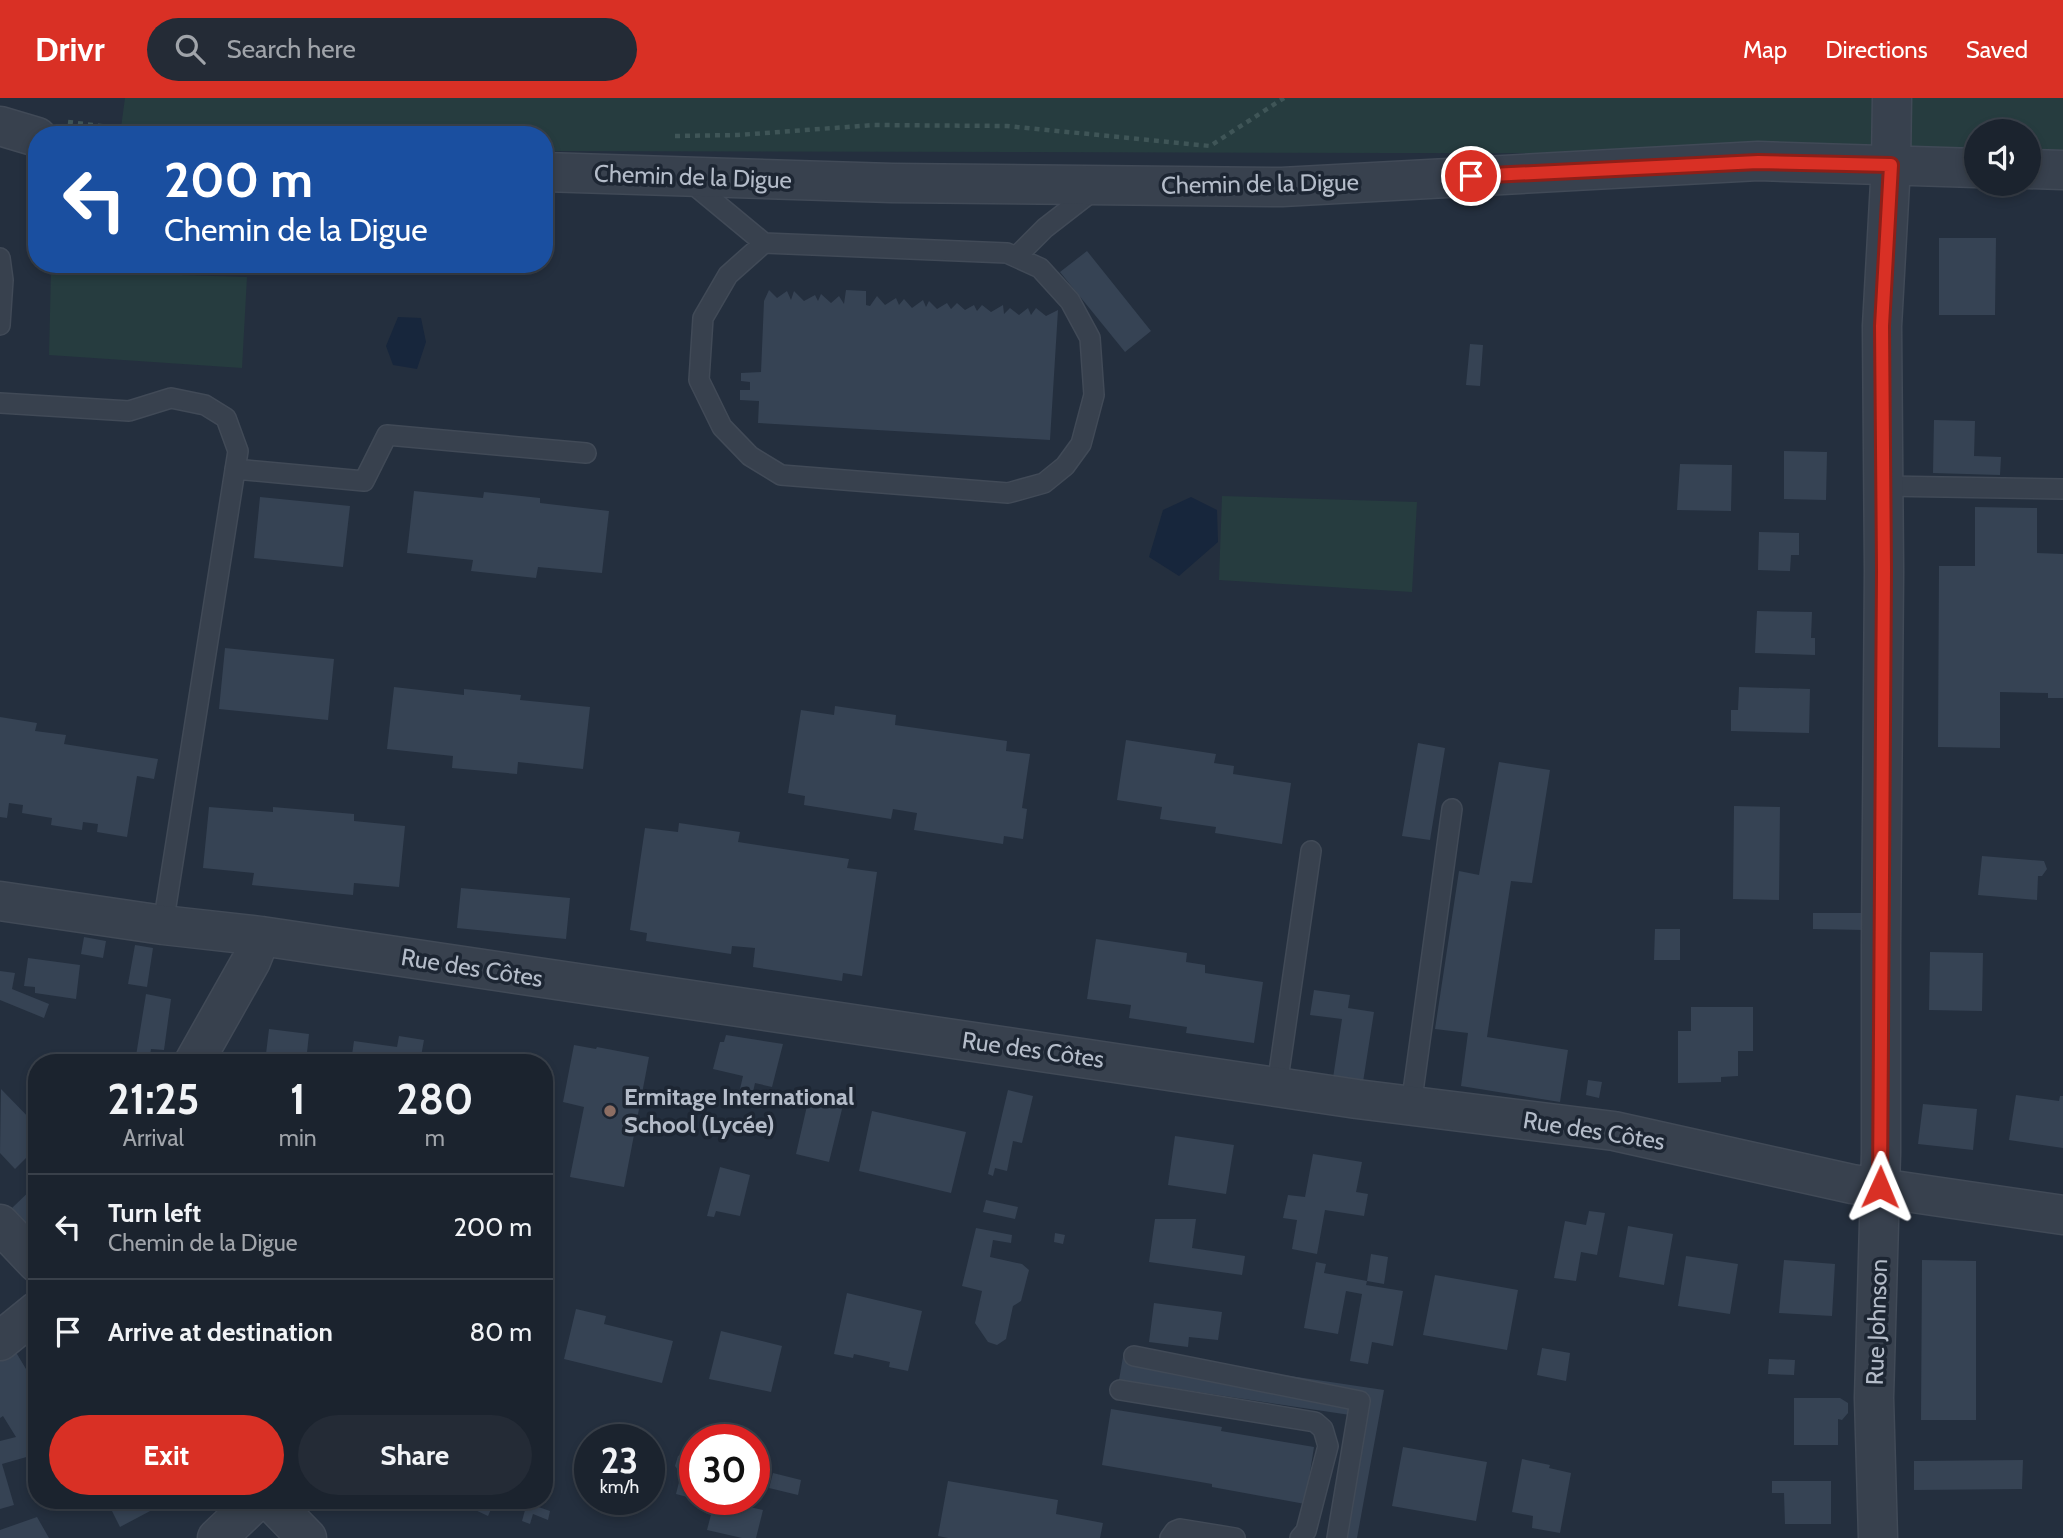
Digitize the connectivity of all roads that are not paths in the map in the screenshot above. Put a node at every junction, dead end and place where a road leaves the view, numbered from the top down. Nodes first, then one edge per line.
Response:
1 (1892, 98) edge
2 (0, 125) edge
3 (28, 127) edge
4 (1891, 165) junction
5 (1964, 168) edge
6 (2041, 169) edge
7 (2063, 170) edge
8 (553, 172) edge
9 (684, 177) junction
10 (1100, 185) junction
11 (764, 243) junction
12 (1016, 257) junction
13 (0, 258) edge
14 (0, 325) edge
15 (0, 403) edge
16 (586, 453) dead end
17 (235, 469) junction
18 (1883, 486) junction
19 (2063, 489) edge
20 (1452, 809) dead end
21 (1311, 852) dead end
22 (0, 901) edge
23 (163, 925) junction
24 (261, 936) junction
25 (199, 1054) edge
26 (1277, 1086) junction
27 (1411, 1106) junction
28 (1880, 1187) junction
29 (2063, 1215) edge
30 (0, 1224) edge
31 (28, 1253) edge
32 (28, 1318) edge
33 (0, 1341) edge
34 (1134, 1356) dead end
35 (1120, 1390) dead end
36 (248, 1509) edge
37 (279, 1509) edge
38 (217, 1538) edge
39 (307, 1538) edge
40 (1170, 1538) edge
41 (1235, 1538) edge
42 (1300, 1538) edge
43 (1337, 1538) edge
44 (1878, 1538) edge

1 - 4 street, Rue Johnson
2 - 3 street
4 - 5 street, Chemin de la Digue
4 - 10 street, Chemin de la Digue
4 - 18 street, Rue Johnson
6 - 7 street
8 - 9 street, Chemin de la Digue
9 - 10 street, Chemin de la Digue
9 - 11 lane
10 - 12 lane
11 - 12 lane
11 - 12 lane
13 - 14 lane
15 - 17 lane
16 - 17 lane
17 - 23 lane
18 - 19 lane
18 - 28 street, Rue Johnson
20 - 27 lane
21 - 26 lane
22 - 23 street, Rue des Côtes
23 - 24 street, Rue des Côtes
24 - 25 street
24 - 26 street, Rue des Côtes
26 - 27 street, Rue des Côtes
27 - 28 street, Rue des Côtes
28 - 29 street, Rue des Côtes
28 - 44 street, Rue Johnson
30 - 31 street
32 - 33 street
34 - 43 lane
35 - 42 lane
36 - 38 street
37 - 39 street
40 - 41 lane

